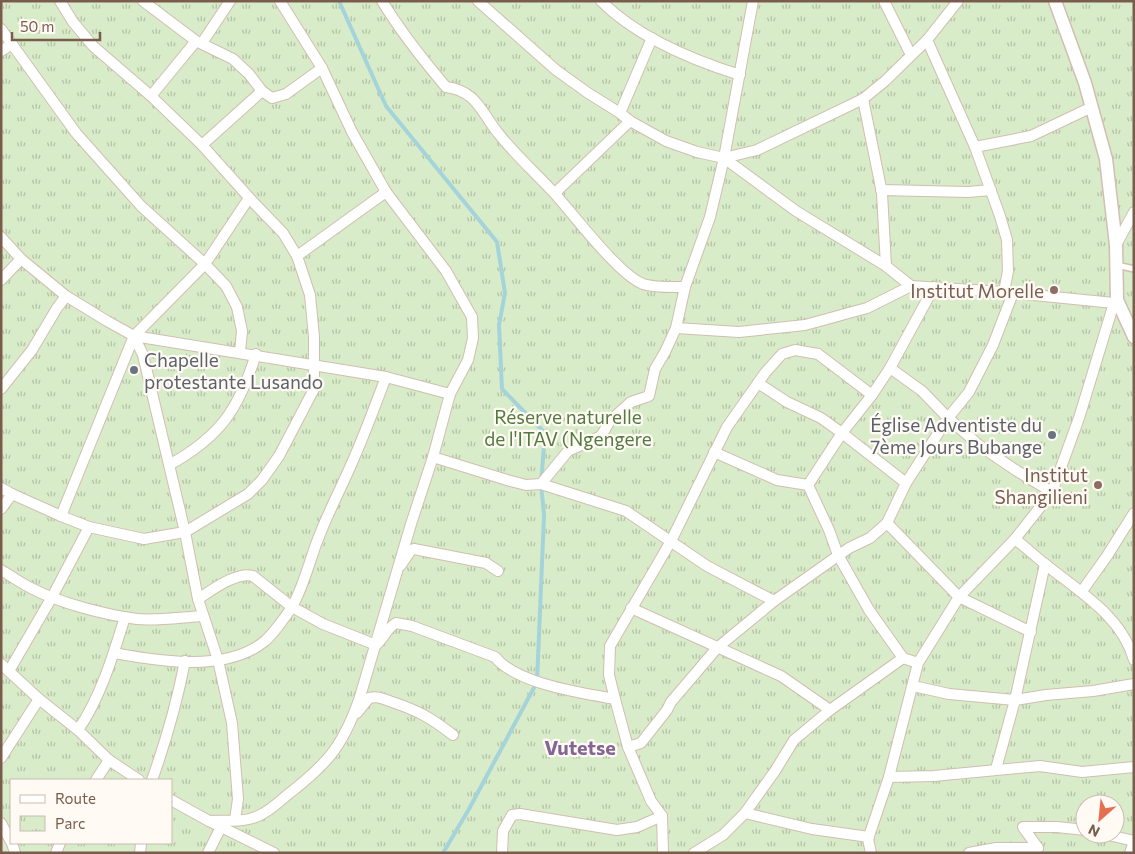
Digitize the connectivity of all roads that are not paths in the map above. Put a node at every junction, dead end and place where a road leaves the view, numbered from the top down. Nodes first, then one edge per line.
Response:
1 (60, 1) edge
2 (143, 1) edge
3 (230, 1) edge
4 (280, 1) edge
5 (382, 1) edge
6 (478, 1) edge
7 (601, 1) edge
8 (753, 1) edge
9 (884, 1) edge
10 (958, 1) edge
11 (1055, 1) edge
12 (1, 29) edge
13 (652, 38) junction
14 (927, 40) junction
15 (199, 42) junction
16 (12, 44) junction
17 (1, 51) edge
18 (911, 55) junction
19 (322, 68) junction
20 (740, 75) junction
21 (262, 91) junction
22 (151, 96) junction
23 (863, 99) junction
24 (1092, 107) junction
25 (620, 113) junction
26 (630, 120) junction
27 (202, 145) junction
28 (975, 146) junction
29 (724, 158) junction
30 (881, 190) junction
31 (991, 190) junction
32 (386, 192) junction
33 (554, 194) junction
34 (249, 198) junction
35 (1134, 212) edge
36 (1, 238) edge
37 (1116, 246) junction
38 (297, 256) junction
39 (21, 259) junction
40 (205, 264) junction
41 (1117, 265) junction
42 (886, 266) junction
43 (1134, 269) edge
44 (1, 280) edge
45 (911, 286) junction
46 (685, 287) junction
47 (934, 287) junction
48 (1008, 292) junction
49 (66, 296) junction
50 (1115, 302) junction
51 (676, 328) junction
52 (134, 336) junction
53 (1134, 337) edge
54 (240, 352) junction
55 (256, 354) junction
56 (315, 364) junction
57 (890, 368) junction
58 (386, 377) junction
59 (758, 382) junction
60 (1, 388) edge
61 (450, 394) junction
62 (872, 396) junction
63 (948, 418) junction
64 (842, 432) junction
65 (714, 452) junction
66 (433, 457) junction
67 (169, 465) junction
68 (906, 483) junction
69 (541, 484) junction
70 (808, 484) junction
71 (1, 488) edge
72 (1052, 492) junction
73 (12, 494) junction
74 (1, 509) edge
75 (1134, 513) edge
76 (61, 516) junction
77 (887, 523) junction
78 (89, 527) junction
79 (185, 532) junction
80 (1015, 538) junction
81 (671, 541) junction
82 (838, 555) junction
83 (1044, 564) junction
84 (397, 569) junction
85 (1, 570) edge
86 (498, 570) dead end
87 (1082, 591) junction
88 (52, 597) junction
89 (959, 597) junction
90 (198, 599) junction
91 (774, 601) junction
92 (292, 607) junction
93 (631, 608) junction
94 (203, 616) junction
95 (125, 617) junction
96 (1031, 632) junction
97 (376, 645) junction
98 (717, 648) junction
99 (114, 653) junction
100 (903, 658) junction
101 (218, 660) junction
102 (1134, 660) edge
103 (185, 661) junction
104 (918, 663) junction
105 (5, 667) edge
106 (1134, 684) edge
107 (913, 686) junction
108 (39, 698) junction
109 (615, 699) junction
110 (1015, 700) junction
111 (830, 710) junction
112 (352, 720) junction
113 (78, 730) junction
114 (454, 735) dead end
115 (628, 747) junction
116 (1, 758) edge
117 (109, 760) junction
118 (1134, 767) edge
119 (996, 769) junction
120 (889, 777) junction
121 (97, 779) edge
122 (138, 779) edge
123 (152, 779) edge
124 (172, 801) edge
125 (745, 813) junction
126 (662, 816) junction
127 (235, 820) junction
128 (209, 821) junction
129 (1, 823) edge
130 (221, 827) junction
131 (1075, 829) edge
132 (869, 837) junction
133 (10, 840) edge
134 (1134, 841) edge
135 (268, 851) edge
136 (208, 853) edge
137 (502, 853) edge
138 (663, 853) edge
139 (694, 853) edge
140 (872, 853) edge
141 (969, 853) edge
142 (1130, 853) edge

1 - 22 street
2 - 15 street
3 - 15 street
4 - 19 street
5 - 33 street
6 - 25 street
7 - 13 street
8 - 20 street
9 - 18 street
10 - 14 street
11 - 24 street
12 - 16 street
13 - 20 street
13 - 25 street
14 - 18 street
14 - 28 street
15 - 21 street
15 - 22 street
16 - 17 street
16 - 40 street
18 - 23 street
19 - 21 street
19 - 32 street
20 - 29 street
21 - 27 street
22 - 27 street
23 - 29 street
23 - 30 street
24 - 28 street
24 - 37 street
25 - 26 street
26 - 29 street
26 - 33 street
27 - 34 street
28 - 31 street
29 - 42 street
29 - 46 street
30 - 31 street
30 - 42 street
31 - 48 street
32 - 38 street
32 - 61 street
33 - 46 street
34 - 38 street
34 - 40 street
35 - 37 street
36 - 39 street
37 - 41 street
38 - 56 street
39 - 44 street
39 - 49 street
40 - 52 street
40 - 54 street
41 - 43 lane
41 - 50 street
42 - 45 street
45 - 47 street
45 - 51 street
46 - 51 street
47 - 48 street
47 - 57 street
48 - 50 street
48 - 63 street
49 - 52 street
49 - 60 street
50 - 53 street
50 - 72 street
51 - 69 street
52 - 54 street
52 - 67 street
52 - 76 street
54 - 55 street
55 - 56 street
55 - 67 street
56 - 58 street
56 - 79 street
57 - 62 street
57 - 63 street
58 - 61 street
58 - 92 street
59 - 62 street
59 - 64 street
59 - 65 street
61 - 66 street
62 - 64 street
63 - 68 street
63 - 72 street
64 - 68 street
64 - 70 street
65 - 70 street
65 - 81 street
66 - 69 street
66 - 84 street
67 - 79 street
68 - 77 street
69 - 81 street
70 - 82 street
71 - 73 street
72 - 80 street
73 - 74 street
73 - 76 street
75 - 87 street
76 - 78 street
77 - 82 street
77 - 89 street
78 - 79 street
78 - 88 street
79 - 90 street
80 - 83 street
80 - 89 street
81 - 91 street
81 - 93 street
82 - 91 street
82 - 100 street
83 - 87 street
83 - 96 street
84 - 86 street
84 - 97 street
85 - 88 street
87 - 102 street
88 - 95 street
88 - 105 street
89 - 96 street
89 - 104 street
90 - 92 street
90 - 94 street
91 - 98 street
92 - 97 street
92 - 101 street
93 - 98 street
93 - 109 street
94 - 95 street
94 - 101 street
95 - 99 street
96 - 110 street
97 - 109 street
97 - 112 street
98 - 111 street
98 - 115 street
99 - 103 street
99 - 113 street
100 - 104 street
100 - 111 street
101 - 103 street
101 - 127 street
103 - 123 street
104 - 107 street
105 - 108 street
106 - 110 street
107 - 110 street
107 - 120 street
108 - 113 street
108 - 116 street
109 - 115 street
110 - 119 street
111 - 125 street
112 - 114 street
112 - 127 street
113 - 117 street
115 - 126 street
117 - 121 street
117 - 122 street
118 - 119 street
119 - 120 street
120 - 132 street
124 - 128 street
125 - 132 street
125 - 139 street
126 - 137 street
126 - 138 street
127 - 128 street
128 - 130 street
129 - 133 street
130 - 135 street
130 - 136 street
131 - 141 street
132 - 140 street
134 - 142 street

